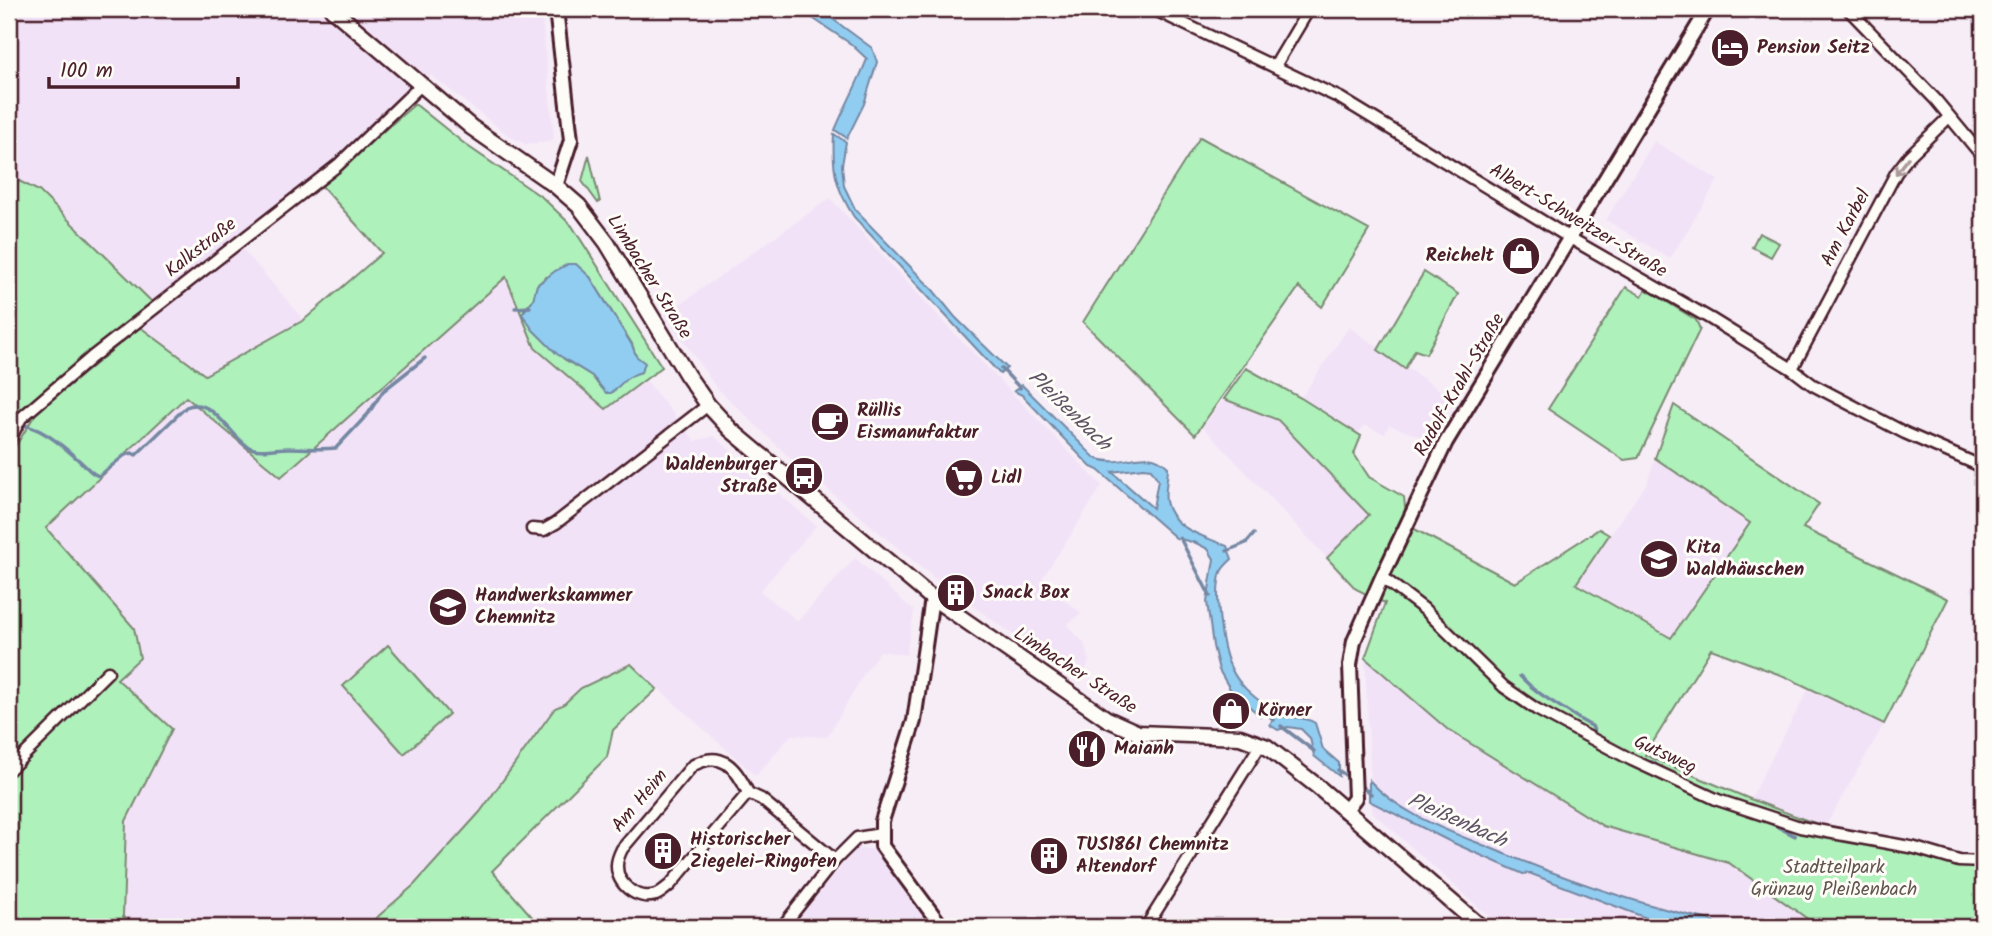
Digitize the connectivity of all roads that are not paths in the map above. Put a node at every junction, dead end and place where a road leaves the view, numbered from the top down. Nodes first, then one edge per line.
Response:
1 (332, 9) edge
2 (556, 9) edge
3 (1153, 9) edge
4 (1309, 9) edge
5 (1708, 9) edge
6 (1849, 9) edge
7 (1275, 66) junction
8 (420, 86) junction
9 (1950, 117) junction
10 (1983, 157) edge
11 (556, 186) junction
12 (1570, 238) junction
13 (1791, 369) junction
14 (708, 405) junction
15 (12, 436) edge
16 (1983, 467) edge
17 (532, 529) dead end
18 (1382, 577) junction
19 (932, 598) junction
20 (108, 672) dead end
21 (1261, 744) junction
22 (9, 770) edge
23 (748, 793) junction
24 (1345, 811) junction
25 (881, 834) junction
26 (835, 860) junction
27 (1983, 862) edge
28 (782, 927) edge
29 (942, 927) edge
30 (1146, 927) edge
31 (1481, 927) edge

1 - 8 main road
2 - 11 street
3 - 7 street, Albert-Schweitzer-Straße
4 - 7 street
5 - 12 street, Rudolf-Krahl-Straße
6 - 9 street
7 - 12 street, Albert-Schweitzer-Straße
8 - 11 main road
8 - 15 street, Kalkstraße
9 - 10 street
9 -> 13 street, Am Karbel
11 - 14 main road, Limbacher Straße
12 - 13 street, Albert-Schweitzer-Straße
12 - 18 street, Rudolf-Krahl-Straße
13 - 16 street, Albert-Schweitzer-Straße
14 - 17 street
14 - 19 main road, Limbacher Straße
18 - 24 street, Rudolf-Krahl-Straße
18 - 27 street, Gutsweg
19 - 21 main road, Limbacher Straße
19 - 25 street
20 - 22 street
21 - 24 main road, Limbacher Straße
21 - 30 street
23 - 23 street, Am Heim
23 - 26 street, Am Heim
24 - 31 main road, Limbacher Straße
25 - 26 street
25 - 29 street
26 - 28 street

